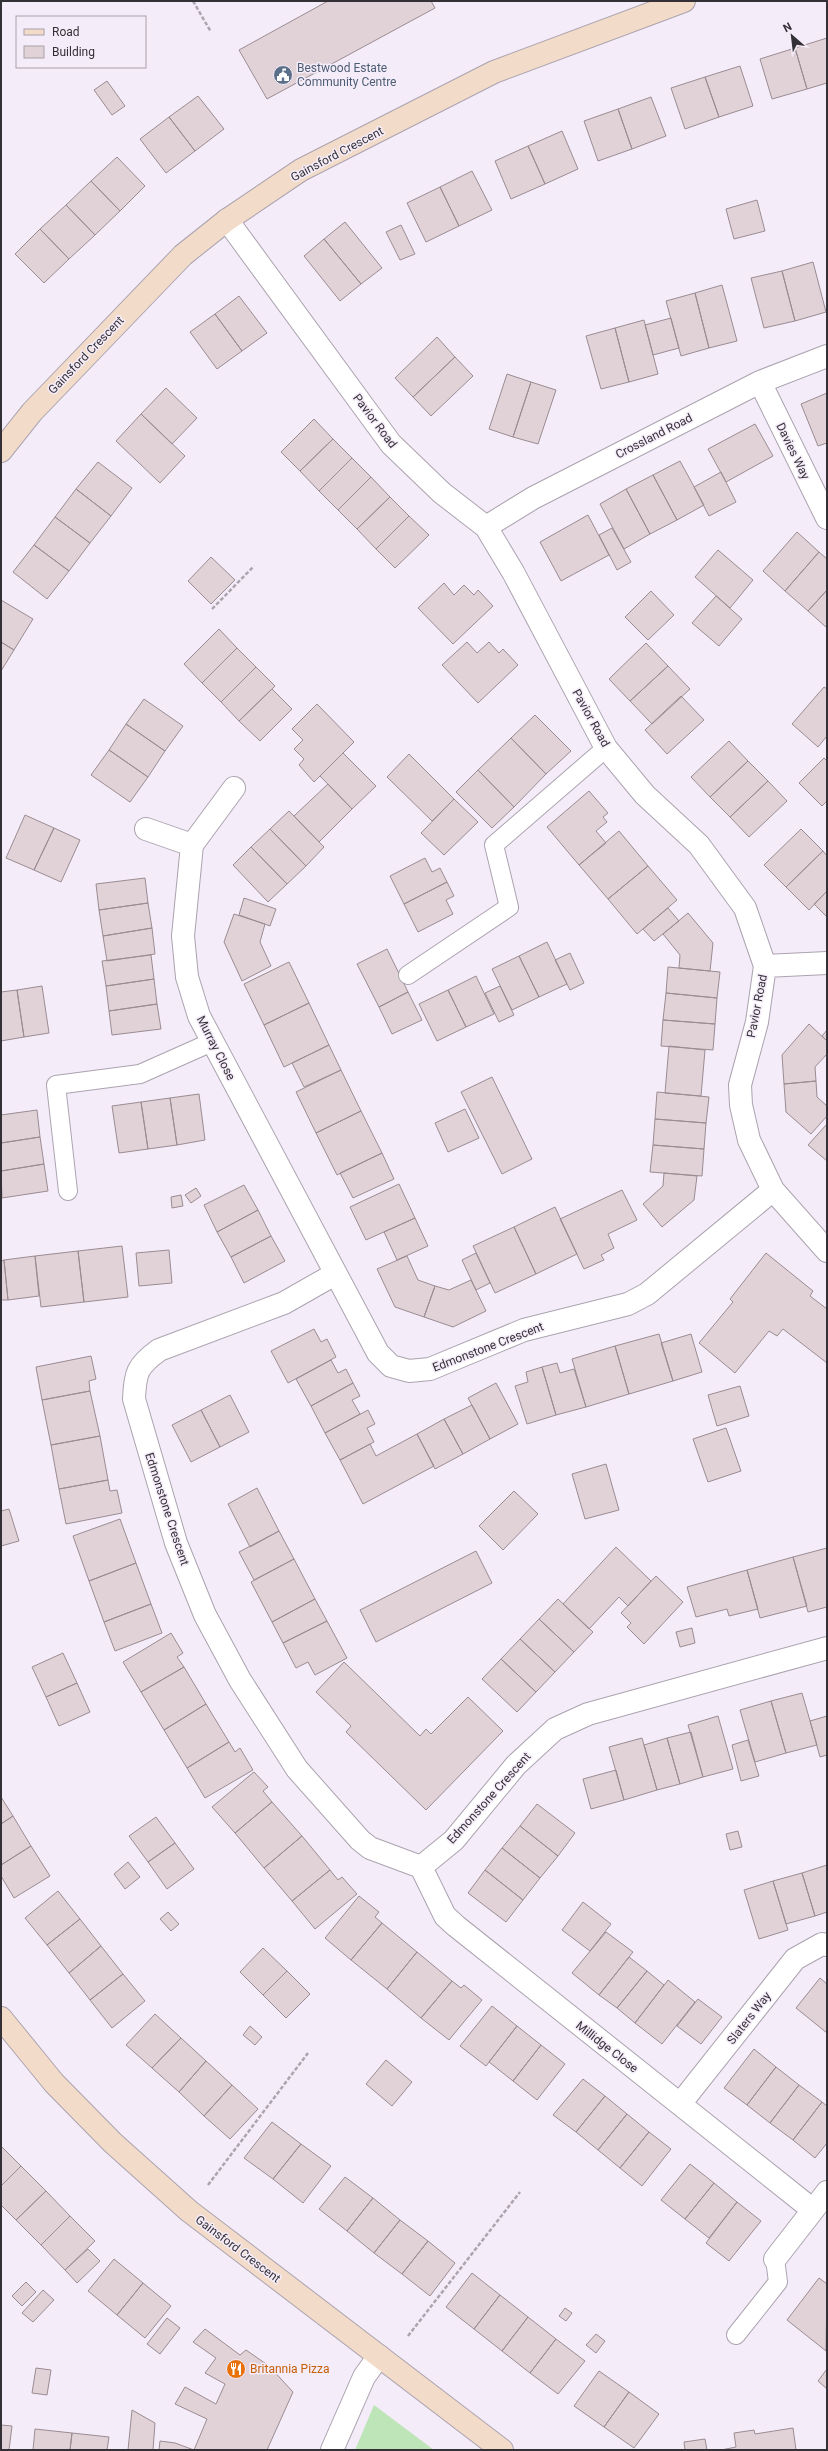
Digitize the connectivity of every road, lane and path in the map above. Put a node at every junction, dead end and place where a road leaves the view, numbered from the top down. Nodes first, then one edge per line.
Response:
1 (193, 1) edge
2 (684, 1) edge
3 (211, 32) dead end
4 (227, 220) junction
5 (827, 356) edge
6 (760, 382) junction
7 (1, 451) edge
8 (827, 518) edge
9 (486, 527) junction
10 (254, 566) dead end
11 (212, 609) dead end
12 (606, 748) junction
13 (234, 788) dead end
14 (146, 828) dead end
15 (192, 845) junction
16 (827, 963) edge
17 (765, 966) junction
18 (408, 975) dead end
19 (212, 1042) junction
20 (773, 1190) junction
21 (68, 1191) dead end
22 (827, 1251) edge
23 (335, 1274) junction
24 (827, 1648) edge
25 (421, 1867) junction
26 (827, 1945) edge
27 (1, 2018) edge
28 (308, 2053) dead end
29 (680, 2104) junction
30 (520, 2192) dead end
31 (827, 2192) edge
32 (812, 2210) junction
33 (189, 2211) junction
34 (775, 2259) joint
35 (736, 2335) dead end
36 (383, 2359) junction
37 (332, 2450) edge
38 (502, 2450) edge

1 - 3 path
2 - 4 street, Gainsford Crescent
4 - 7 street, Gainsford Crescent
4 - 9 street, Pavior Road
5 - 6 street, Crossland Road
6 - 8 street, Davies Way
6 - 9 street, Crossland Road
9 - 12 street, Pavior Road
10 - 11 path
12 - 17 street, Pavior Road
12 - 18 lane
13 - 15 street
14 - 15 street
15 - 19 street, Murray Close
16 - 17 street
17 - 20 street, Pavior Road
19 - 21 lane
19 - 23 street, Murray Close
20 - 22 street, Pavior Road
20 - 23 street, Edmonstone Crescent
23 - 25 street, Edmonstone Crescent
24 - 25 street, Edmonstone Crescent
25 - 29 street, Millidge Close
26 - 29 street, Slaters Way
27 - 33 street, Gainsford Crescent
28 - 33 path
29 - 32 street, Millidge Close
30 - 36 path
31 - 32 street
32 - 34 street
33 - 36 street, Gainsford Crescent
34 - 35 lane
36 - 37 street
36 - 38 street, Gainsford Crescent

